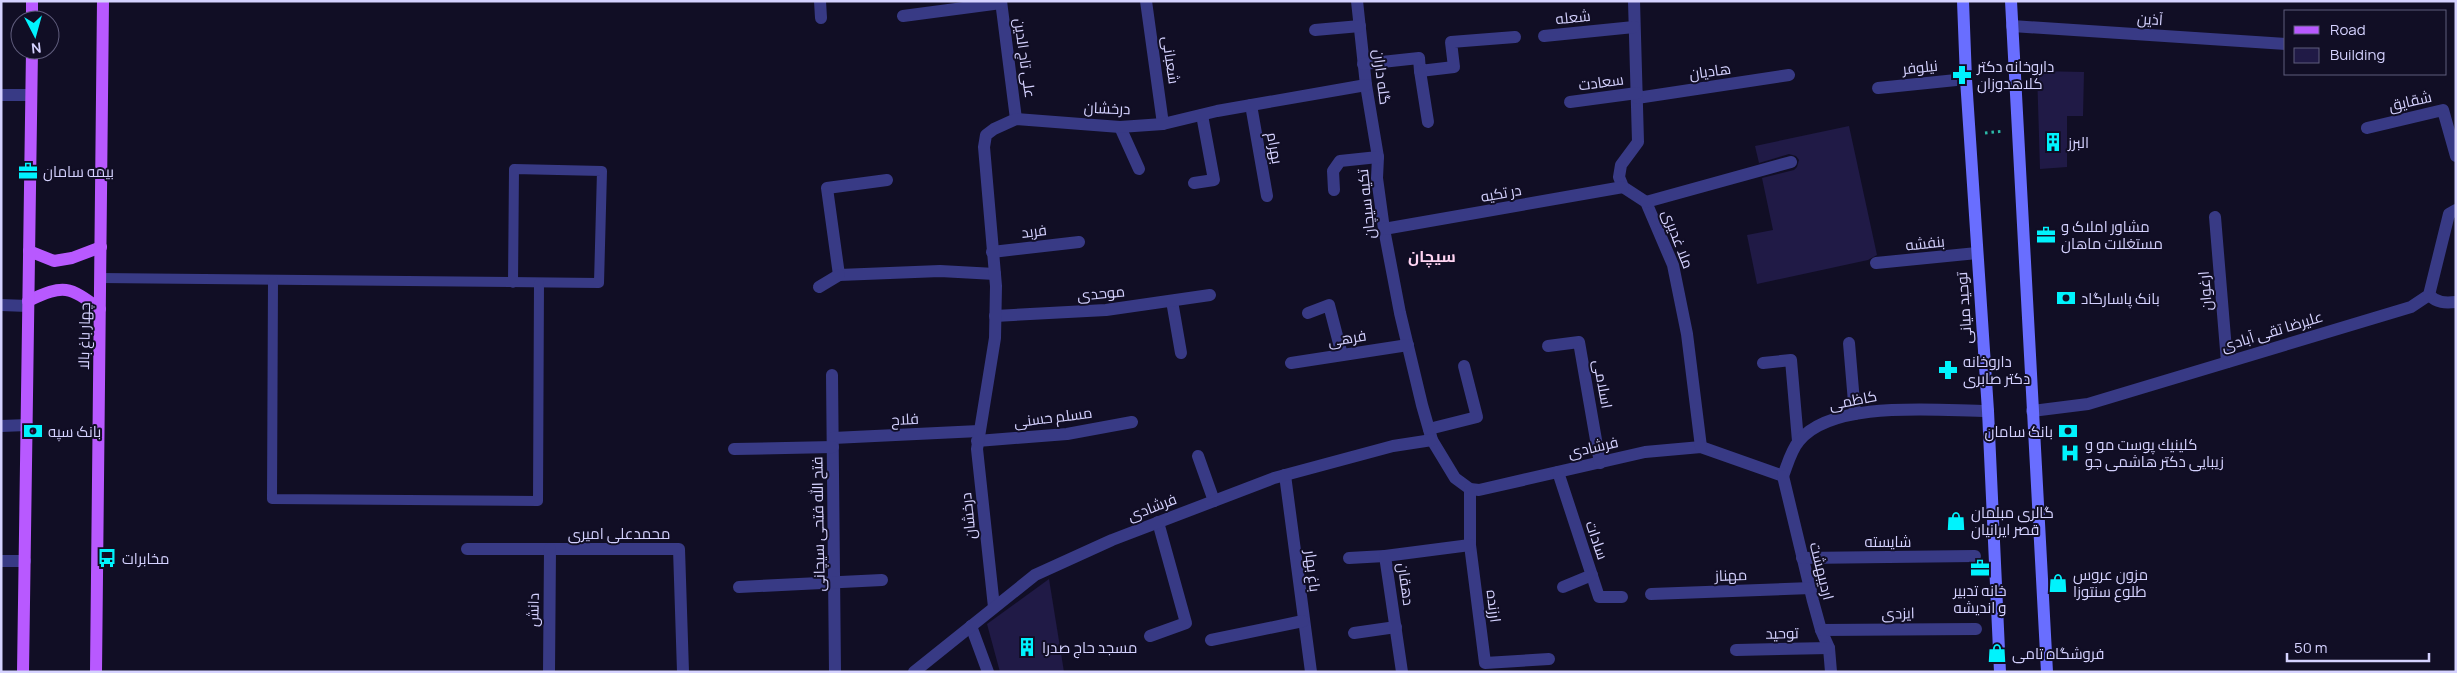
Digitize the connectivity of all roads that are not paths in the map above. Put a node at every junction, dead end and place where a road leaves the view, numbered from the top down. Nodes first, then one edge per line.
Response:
1 (103, 1) edge
2 (820, 1) edge
3 (1146, 1) edge
4 (1357, 1) edge
5 (1634, 1) edge
6 (1963, 1) edge
7 (2011, 1) edge
8 (1001, 2) edge
9 (903, 16) dead end
10 (821, 18) dead end
11 (1360, 26) junction
12 (2012, 26) junction
13 (1634, 27) junction
14 (1316, 30) dead end
15 (1515, 36) dead end
16 (1544, 36) dead end
17 (2284, 44) edge
18 (32, 60) edge
19 (1364, 64) junction
20 (1420, 71) junction
21 (1789, 76) dead end
22 (1966, 79) junction
23 (1366, 85) junction
24 (1878, 88) dead end
25 (1, 95) edge
26 (31, 95) junction
27 (1637, 96) junction
28 (1570, 102) dead end
29 (1251, 105) junction
30 (1202, 115) junction
31 (1016, 119) junction
32 (1428, 122) dead end
33 (1163, 124) junction
34 (1120, 126) junction
35 (2367, 128) dead end
36 (2456, 156) edge
37 (1378, 157) junction
38 (1791, 162) dead end
39 (1139, 168) dead end
40 (887, 180) dead end
41 (1194, 183) dead end
42 (1623, 187) junction
43 (1334, 190) dead end
44 (1267, 196) dead end
45 (1646, 202) junction
46 (2456, 210) edge
47 (2215, 217) dead end
48 (1384, 229) junction
49 (1080, 242) dead end
50 (101, 247) junction
51 (29, 251) junction
52 (992, 252) junction
53 (1977, 253) junction
54 (1876, 263) dead end
55 (995, 274) junction
56 (839, 275) junction
57 (100, 278) junction
58 (273, 280) junction
59 (512, 283) junction
60 (538, 283) junction
61 (820, 287) dead end
62 (2428, 294) junction
63 (1210, 295) dead end
64 (1172, 300) junction
65 (2456, 302) edge
66 (28, 303) junction
67 (1, 306) edge
68 (100, 309) junction
69 (1308, 313) dead end
70 (995, 316) junction
71 (1849, 343) dead end
72 (1408, 345) junction
73 (1548, 346) dead end
74 (1181, 353) dead end
75 (1342, 355) junction
76 (1763, 362) dead end
77 (2227, 362) junction
78 (1292, 363) dead end
79 (1464, 366) dead end
80 (832, 375) dead end
81 (2032, 410) junction
82 (1988, 411) junction
83 (1855, 414) junction
84 (1132, 422) dead end
85 (26, 425) junction
86 (1, 426) edge
87 (1431, 434) junction
88 (978, 436) junction
89 (1798, 442) junction
90 (833, 443) junction
91 (1701, 447) junction
92 (734, 449) dead end
93 (1198, 456) dead end
94 (1600, 463) junction
95 (1558, 472) junction
96 (1285, 475) junction
97 (1783, 476) junction
98 (1470, 489) junction
99 (1214, 501) junction
100 (1158, 522) junction
101 (1470, 545) junction
102 (466, 548) dead end
103 (550, 549) junction
104 (1385, 556) junction
105 (1976, 556) dead end
106 (1349, 558) dead end
107 (1802, 558) junction
108 (25, 561) junction
109 (1, 562) edge
110 (1592, 575) junction
111 (882, 580) dead end
112 (834, 583) junction
113 (739, 587) dead end
114 (1563, 587) dead end
115 (1811, 588) junction
116 (1651, 594) dead end
117 (1622, 597) dead end
118 (994, 607) junction
119 (1303, 621) junction
120 (970, 626) junction
121 (1396, 627) junction
122 (1976, 629) dead end
123 (1821, 630) junction
124 (1354, 634) dead end
125 (1150, 636) dead end
126 (1211, 640) dead end
127 (1829, 648) junction
128 (1736, 650) dead end
129 (1549, 659) dead end
130 (1515, 666) edge
131 (23, 672) edge
132 (96, 672) edge
133 (549, 672) edge
134 (683, 672) edge
135 (835, 672) edge
136 (914, 672) edge
137 (988, 672) edge
138 (1311, 672) edge
139 (1402, 672) edge
140 (1831, 672) edge
141 (2000, 672) edge
142 (2046, 672) edge

1 - 50 main road, چهار باغ بالا
2 - 10 street
3 - 33 street, شعبانی
4 - 11 street, گله داران
5 - 13 street
6 - 22 main road, توحید میانی
7 - 12 main road
8 - 9 street
8 - 31 street, علی تاج الدین
11 - 14 street
11 - 19 street, گله داران
12 - 17 street, آذین
12 - 81 main road
13 - 16 street, شعله
13 - 27 street
15 - 20 street
18 - 26 main road
19 - 20 street
19 - 23 street, گله داران
20 - 32 street
21 - 27 street, هادیان
22 - 24 street, نیلوفر
22 - 53 main road, توحید میانی
23 - 29 street, درخشان
23 - 37 street, گله داران
25 - 26 street
26 - 51 main road
27 - 28 street, سعادت
27 - 42 street
29 - 30 street, درخشان
29 - 44 street, بهرام
30 - 33 street, درخشان
30 - 41 street
31 - 34 street, درخشان
31 - 52 street, درخشان
33 - 34 street, درخشان
34 - 39 street
35 - 36 street, شقایق
37 - 43 street
37 - 48 street, تکیه سیچان
38 - 45 street
40 - 56 street
42 - 45 street, ملا غدیری
42 - 48 street, در تکیه
45 - 91 street, ملا غدیری
46 - 62 street
47 - 77 street, ارغوان
48 - 72 street, تکیه سیچان
49 - 52 street, فربد
50 - 51 main road
50 - 57 main road, چهار باغ بالا
51 - 66 main road
52 - 55 street, درخشان
53 - 54 street, بنفشه
53 - 82 main road, توحید میانی
55 - 56 street
55 - 70 street, درخشان
56 - 61 street
57 - 58 lane
57 - 68 main road, چهار باغ بالا
58 - 59 lane
58 - 60 lane
59 - 60 lane
59 - 60 lane
62 - 65 street
62 - 77 street, علیرضا تقی آبادی
63 - 64 street, موحدی
64 - 70 street, موحدی
64 - 74 street
66 - 67 street
66 - 68 main road
66 - 85 main road
68 - 132 main road, چهار باغ بالا
69 - 75 street
70 - 88 street, درخشان
71 - 83 street
72 - 75 street, فرهی
72 - 87 street
73 - 94 street, اسلامی
75 - 78 street, فرهی
76 - 89 street
77 - 81 street, علیرضا تقی آبادی
79 - 87 street, فرشادی
80 - 90 street, فتح الله فتحی سیچانی
81 - 142 main road
82 - 83 street, کاظمی
82 - 141 main road, توحید میانی
83 - 89 street, کاظمی
84 - 88 street, مسلم حسنی
85 - 86 street
85 - 108 main road
87 - 96 street, فرشادی
87 - 98 street
88 - 90 street, فلاح
88 - 118 street, درخشان
89 - 97 street, کاظمی
90 - 92 street, فلاح
90 - 112 street, فتح الله فتحی سیچانی
91 - 94 street, فرشادی
91 - 97 street, فرشادی
93 - 99 street
94 - 95 street, فرشادی
95 - 98 street, فرشادی
95 - 110 street, سادات
96 - 99 street, فرشادی
96 - 119 street, باغ بهار
97 - 107 street, اردیبهشت
98 - 101 street, ارزنده
99 - 100 street, فرشادی
100 - 118 street, فرشادی
100 - 125 street
101 - 104 street, دهقان
101 - 130 street, ارزنده
102 - 103 street, محمدعلی امیری
103 - 133 street, دانش
103 - 134 street, محمدعلی امیری
104 - 106 street
104 - 121 street, دهقان
105 - 107 street, شایسته
107 - 115 street, اردیبهشت
108 - 109 street
108 - 131 main road
110 - 114 street
110 - 117 street, سادات
111 - 112 street
112 - 113 street
112 - 135 street, فتح الله فتحی سیچانی
115 - 116 street, مهناز
115 - 123 street, اردیبهشت
118 - 120 street, فرشادی
119 - 126 street
119 - 138 street, باغ بهار
120 - 136 street, فرشادی
120 - 137 street
121 - 124 street
121 - 139 street, دهقان
122 - 123 street, ایزدی
123 - 127 street, اردیبهشت
127 - 128 street, توحید
127 - 140 street, اردیبهشت
129 - 130 street, ارزنده

